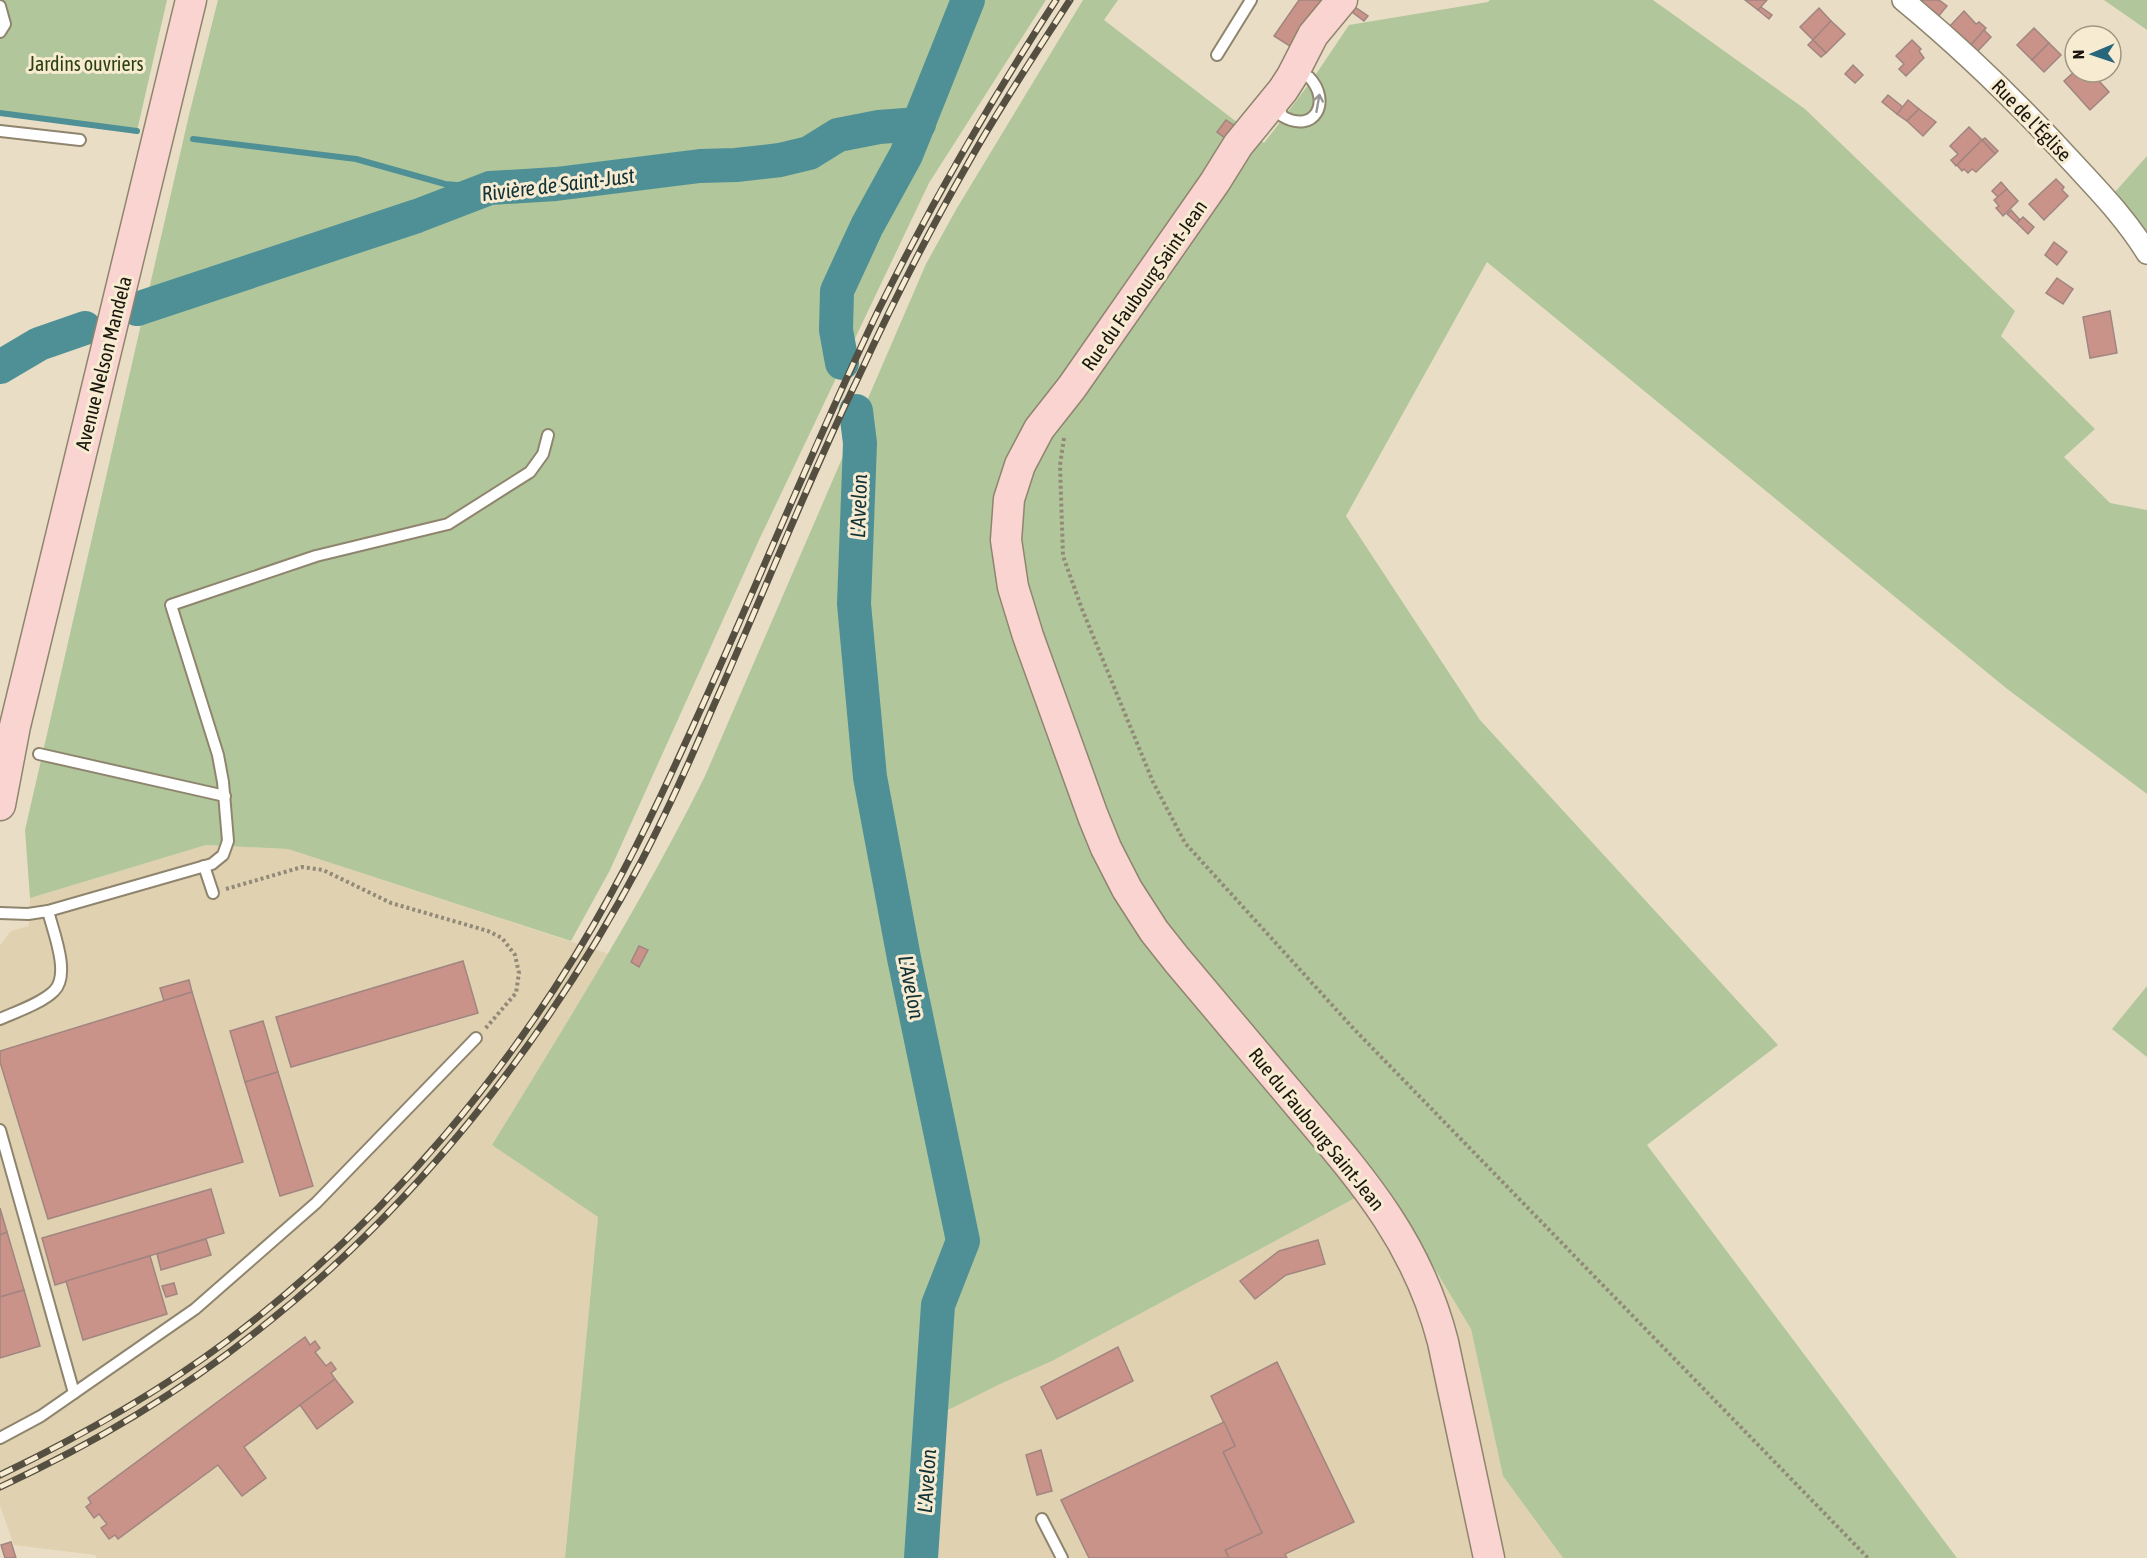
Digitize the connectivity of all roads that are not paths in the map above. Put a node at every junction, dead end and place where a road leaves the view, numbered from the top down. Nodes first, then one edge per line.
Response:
1 (191, 0) edge
2 (1251, 0) edge
3 (1903, 0) edge
4 (1339, 4) edge
5 (0, 6) edge
6 (0, 32) edge
7 (1217, 55) dead end
8 (1281, 104) junction
9 (0, 131) edge
10 (80, 140) dead end
11 (2147, 253) edge
12 (548, 435) dead end
13 (15, 726) junction
14 (39, 754) dead end
15 (0, 768) edge
16 (225, 796) junction
17 (0, 805) edge
18 (204, 866) junction
19 (213, 893) road end
20 (48, 911) junction
21 (0, 913) edge
22 (0, 1019) edge
23 (476, 1038) road end
24 (0, 1130) edge
25 (74, 1393) junction
26 (0, 1438) edge
27 (1042, 1519) dead end
28 (1062, 1558) edge
29 (1488, 1558) edge

1 - 13 main road, Avenue Nelson Mandela
2 - 7 lane
3 - 11 street, Rue de l'Église
4 - 8 main road, Rue du Faubourg Saint-Jean
8 -> 4 main road, Rue du Faubourg Saint-Jean
5 - 6 lane
8 - 29 main road, Rue du Faubourg Saint-Jean
9 - 10 lane
12 - 16 lane
13 - 15 main road, Avenue Nelson Mandela
13 - 17 main road, Avenue Nelson Mandela
14 - 16 lane
16 - 18 lane
18 - 19 lane
18 - 20 lane
20 - 21 lane
20 - 22 lane
23 - 25 lane
24 - 25 lane
25 - 26 lane
27 - 28 lane

